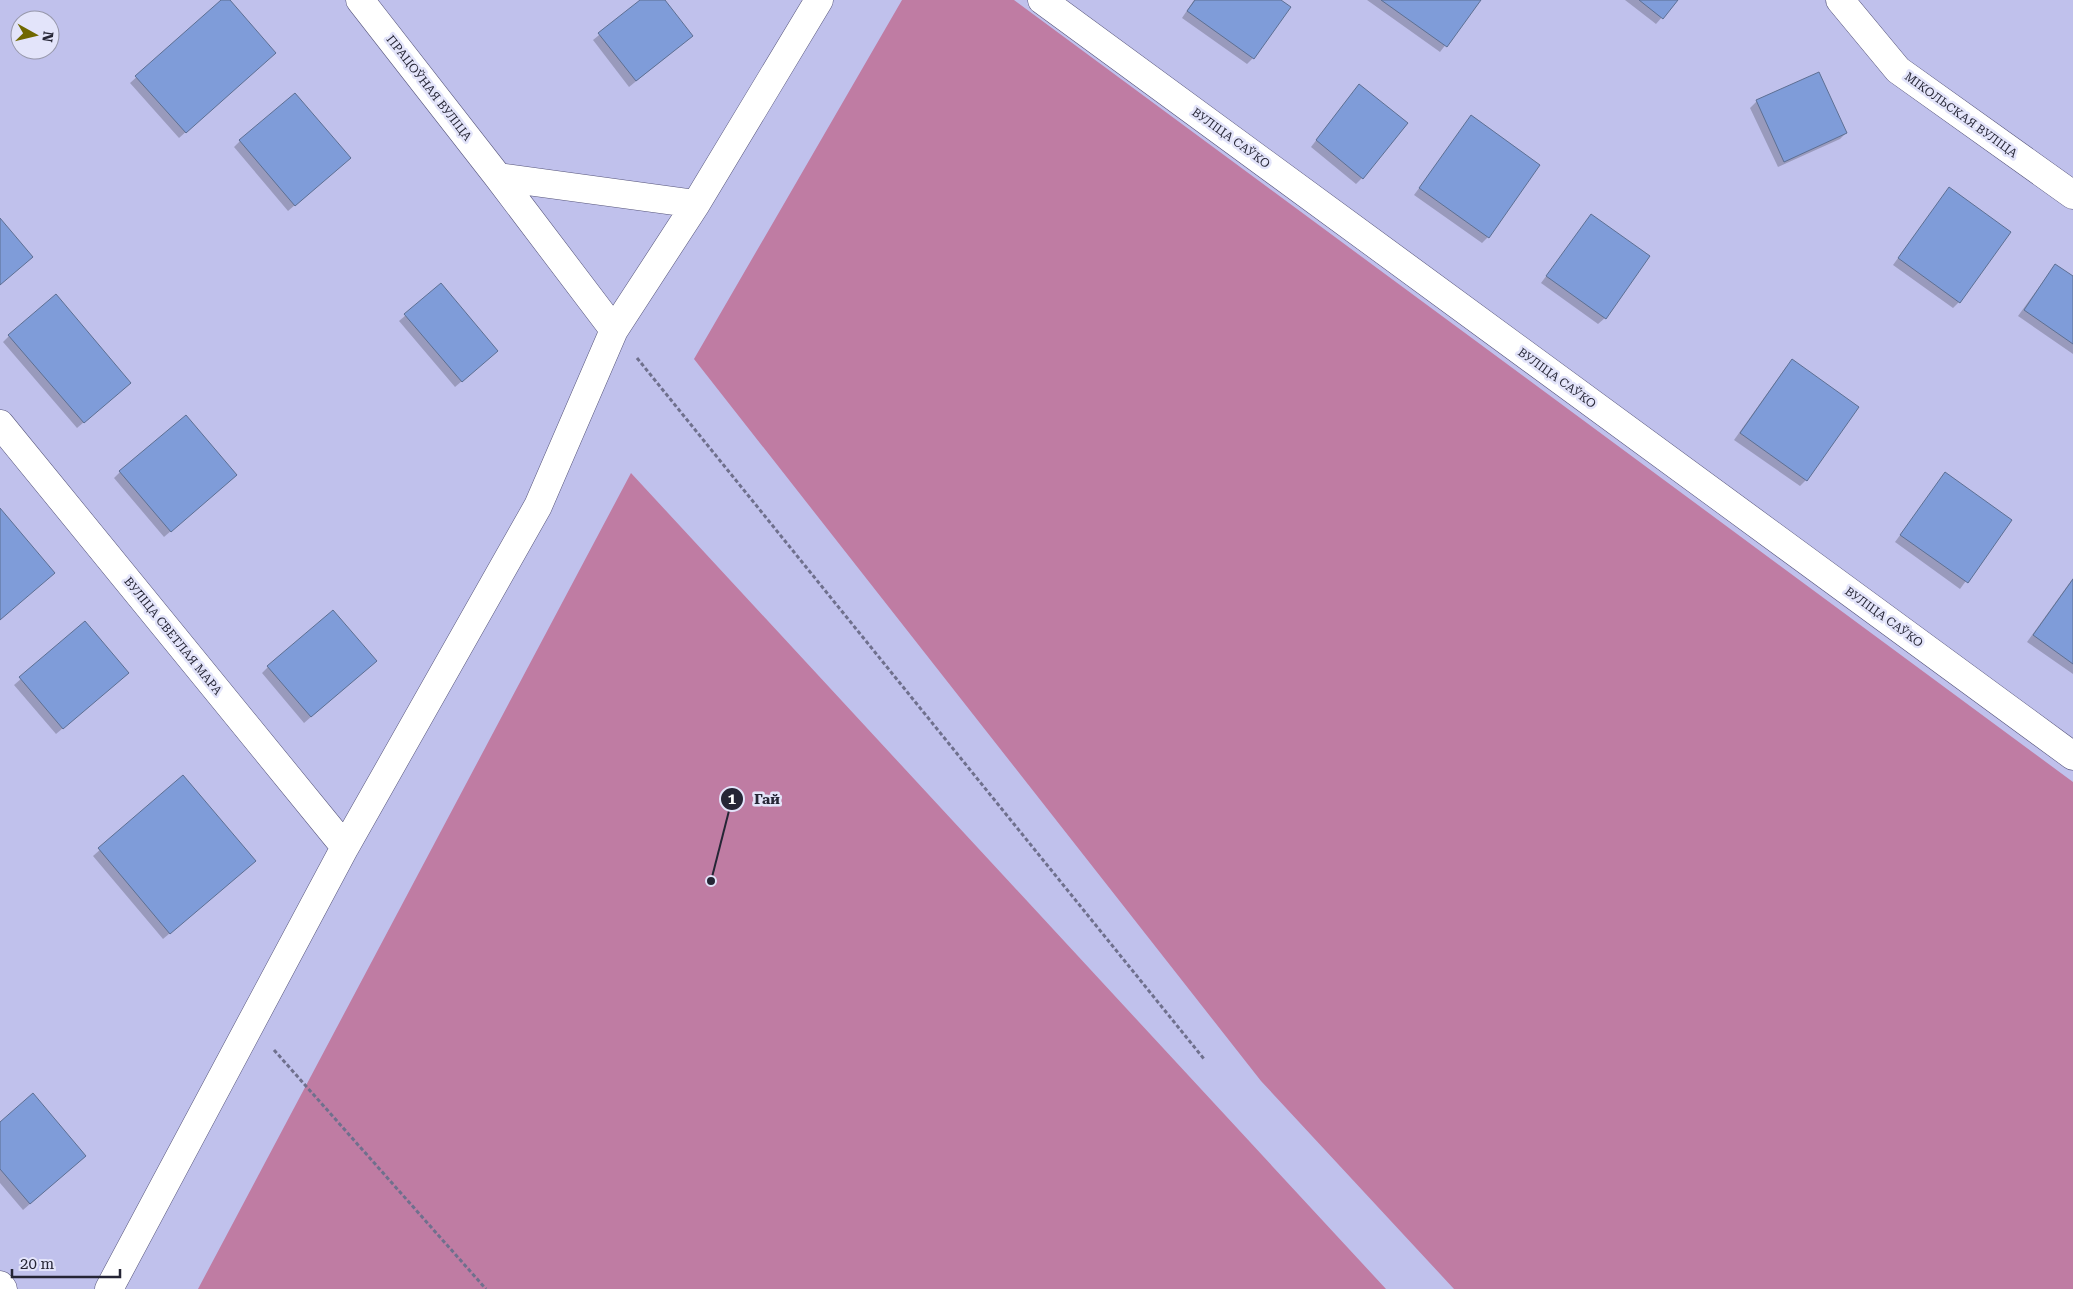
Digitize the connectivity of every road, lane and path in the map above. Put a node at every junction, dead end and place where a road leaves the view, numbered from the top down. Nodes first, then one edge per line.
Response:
1 (360, 0) edge
2 (819, 0) edge
3 (1042, 0) edge
4 (1840, 0) edge
5 (498, 176) junction
6 (2073, 195) edge
7 (696, 204) junction
8 (614, 330) junction
9 (0, 424) edge
10 (2073, 756) edge
11 (345, 847) junction
12 (251, 1025) junction
13 (1204, 1059) dead end
14 (0, 1285) edge
15 (3, 1289) edge
16 (109, 1289) edge
17 (486, 1289) edge

1 - 5 street, ПРАЦОЎНАЯ ВУЛІЦА
2 - 7 street
3 - 10 street, ВУЛІЦА САЎКО
4 - 6 street, МІКОЛЬСКАЯ ВУЛІЦА
5 - 7 street
5 - 8 street, ПРАЦОЎНАЯ ВУЛІЦА
7 - 8 street
8 - 11 street
8 - 13 path
9 - 11 street, ВУЛІЦА СВЕТЛАЯ МАРА
11 - 12 street
12 - 16 street
12 - 17 path
14 - 15 street

